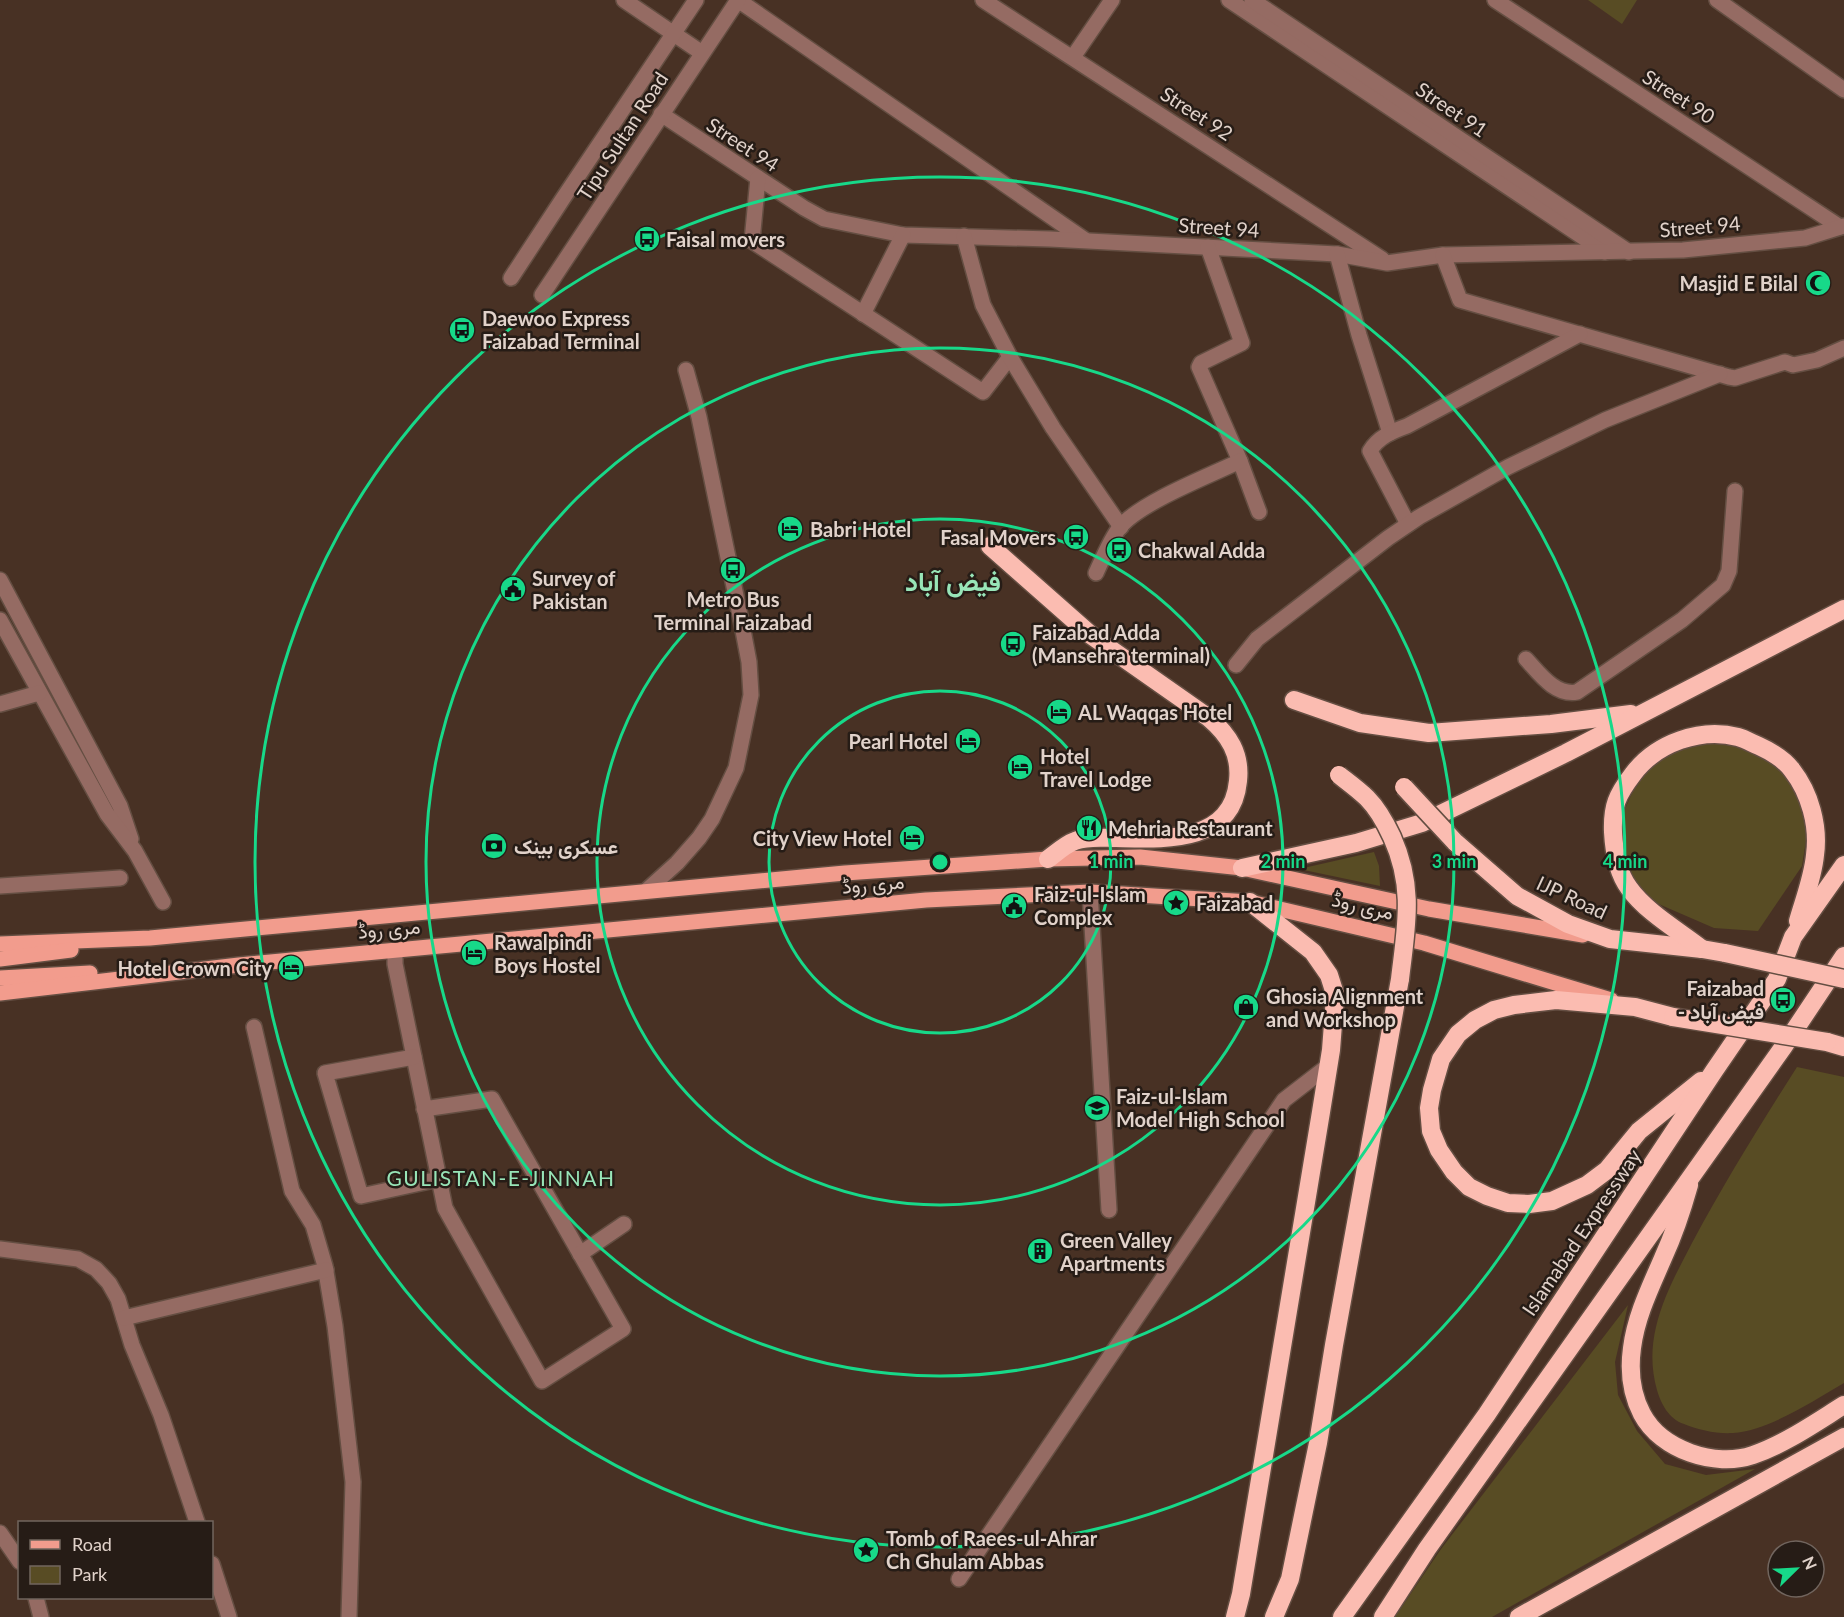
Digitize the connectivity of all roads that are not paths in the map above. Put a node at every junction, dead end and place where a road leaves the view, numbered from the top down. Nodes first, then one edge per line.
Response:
1 (624, 0) edge
2 (696, 0) edge
3 (738, 0) edge
4 (983, 0) edge
5 (1112, 0) edge
6 (1229, 0) edge
7 (1252, 0) edge
8 (1495, 0) edge
9 (1717, 0) edge
10 (673, 33) junction
11 (702, 53) junction
12 (1073, 57) junction
13 (1844, 90) edge
14 (661, 114) junction
15 (758, 178) junction
16 (1842, 226) edge
17 (903, 235) junction
18 (964, 236) junction
19 (1085, 240) junction
20 (1208, 247) junction
21 (1605, 252) junction
22 (1629, 252) junction
23 (1337, 254) junction
24 (1443, 255) junction
25 (1387, 262) junction
26 (511, 278) dead end
27 (542, 295) dead end
28 (863, 314) junction
29 (1580, 334) junction
30 (1844, 348) edge
31 (1010, 357) junction
32 (686, 370) dead end
33 (1720, 374) junction
34 (1390, 432) junction
35 (1240, 461) junction
36 (1735, 490) dead end
37 (1259, 512) dead end
38 (1408, 524) junction
39 (1120, 527) junction
40 (990, 546) dead end
41 (1096, 573) dead end
42 (0, 580) edge
43 (1844, 609) edge
44 (0, 620) edge
45 (1526, 659) dead end
46 (1236, 664) dead end
47 (39, 693) junction
48 (1294, 700) dead end
49 (0, 704) edge
50 (1644, 713) junction
51 (1338, 775) dead end
52 (1404, 787) dead end
53 (135, 851) junction
54 (1048, 859) junction
55 (1844, 864) edge
56 (1242, 868) junction
57 (120, 878) dead end
58 (0, 886) edge
59 (646, 891) junction
60 (1090, 892) junction
61 (163, 902) dead end
62 (1250, 902) junction
63 (1793, 937) junction
64 (150, 938) junction
65 (1610, 939) junction
66 (0, 944) edge
67 (1702, 949) junction
68 (395, 950) junction
69 (1844, 956) edge
70 (0, 959) edge
71 (239, 965) junction
72 (0, 978) edge
73 (1844, 979) edge
74 (0, 993) edge
75 (1635, 1007) junction
76 (254, 1027) dead end
77 (1835, 1045) edge
78 (414, 1057) junction
79 (1328, 1066) junction
80 (1714, 1071) junction
81 (424, 1109) junction
82 (1693, 1172) junction
83 (439, 1179) junction
84 (1109, 1210) dead end
85 (624, 1224) dead end
86 (0, 1250) edge
87 (580, 1254) junction
88 (326, 1270) junction
89 (124, 1318) junction
90 (1844, 1405) edge
91 (1844, 1437) edge
92 (198, 1521) edge
93 (0, 1533) edge
94 (18, 1559) edge
95 (213, 1567) edge
96 (959, 1579) dead end
97 (36, 1599) edge
98 (41, 1617) edge
99 (229, 1617) edge
100 (349, 1617) edge
101 (1235, 1617) edge
102 (1274, 1617) edge
103 (1342, 1617) edge
104 (1383, 1617) edge
105 (1519, 1617) edge

1 - 10 street
2 - 10 street, Tipu Sultan Road
3 - 11 street, Tipu Sultan Road
3 - 19 street
4 - 12 street, Street 92
5 - 12 street
6 - 21 street
7 - 22 street, Street 91
8 - 16 street, Street 90
9 - 13 street
10 - 11 street
10 - 26 street, Tipu Sultan Road
11 - 14 street, Tipu Sultan Road
12 - 25 street, Street 92
14 - 15 street, Street 94
14 - 27 street, Tipu Sultan Road
15 - 17 street, Street 94
15 - 28 street
16 - 22 street, Street 94
17 - 18 street, Street 94
17 - 28 street
18 - 19 street, Street 94
18 - 31 street
19 - 20 street, Street 94
20 - 23 street, Street 94
20 - 35 street
21 - 22 street, Street 94
21 - 24 street, Street 94
23 - 25 street, Street 94
23 - 34 street
24 - 25 street, Street 94
24 - 29 street
28 - 31 street
29 - 33 street
29 - 34 street
30 - 33 street
31 - 39 street
32 - 59 street
33 - 38 street
34 - 38 street
35 - 37 street
35 - 39 street
36 - 45 street
38 - 46 street
39 - 41 street
40 - 54 highway
42 - 53 street
43 - 50 highway
44 - 47 street
47 - 49 street
47 - 53 street
48 - 50 highway
50 - 56 highway
51 - 102 highway, bridge
52 - 65 highway, IJP Road, bridge
53 - 61 street
54 - 56 main road, مری روڈ
54 - 59 main road, مری روڈ
55 - 63 highway, Islamabad Expressway
56 - 65 main road, مری روڈ
57 - 58 street
59 - 64 main road, مری روڈ
60 - 62 main road, مری روڈ
60 - 68 main road, مری روڈ
60 - 84 street
62 - 75 main road, مری روڈ
62 - 79 highway
63 - 67 highway
63 - 80 highway, Islamabad Expressway
64 - 66 main road, مری روڈ
64 - 70 main road
65 - 67 highway, IJP Road
67 - 73 highway, IJP Road, bridge
68 - 71 main road, مری روڈ
68 - 78 street
69 - 82 highway
71 - 72 main road
71 - 74 main road, مری روڈ
75 - 77 highway, مری روڈ, bridge
75 - 80 highway
76 - 88 street
78 - 81 street
78 - 83 street
79 - 96 street
79 - 101 highway
80 - 103 highway, Islamabad Expressway
81 - 83 street
81 - 87 street
82 - 90 highway
82 - 104 highway
83 - 87 street
85 - 87 street
86 - 89 street
88 - 89 street
88 - 100 street
89 - 92 street
91 - 105 highway
93 - 94 street
95 - 99 street
97 - 98 street

